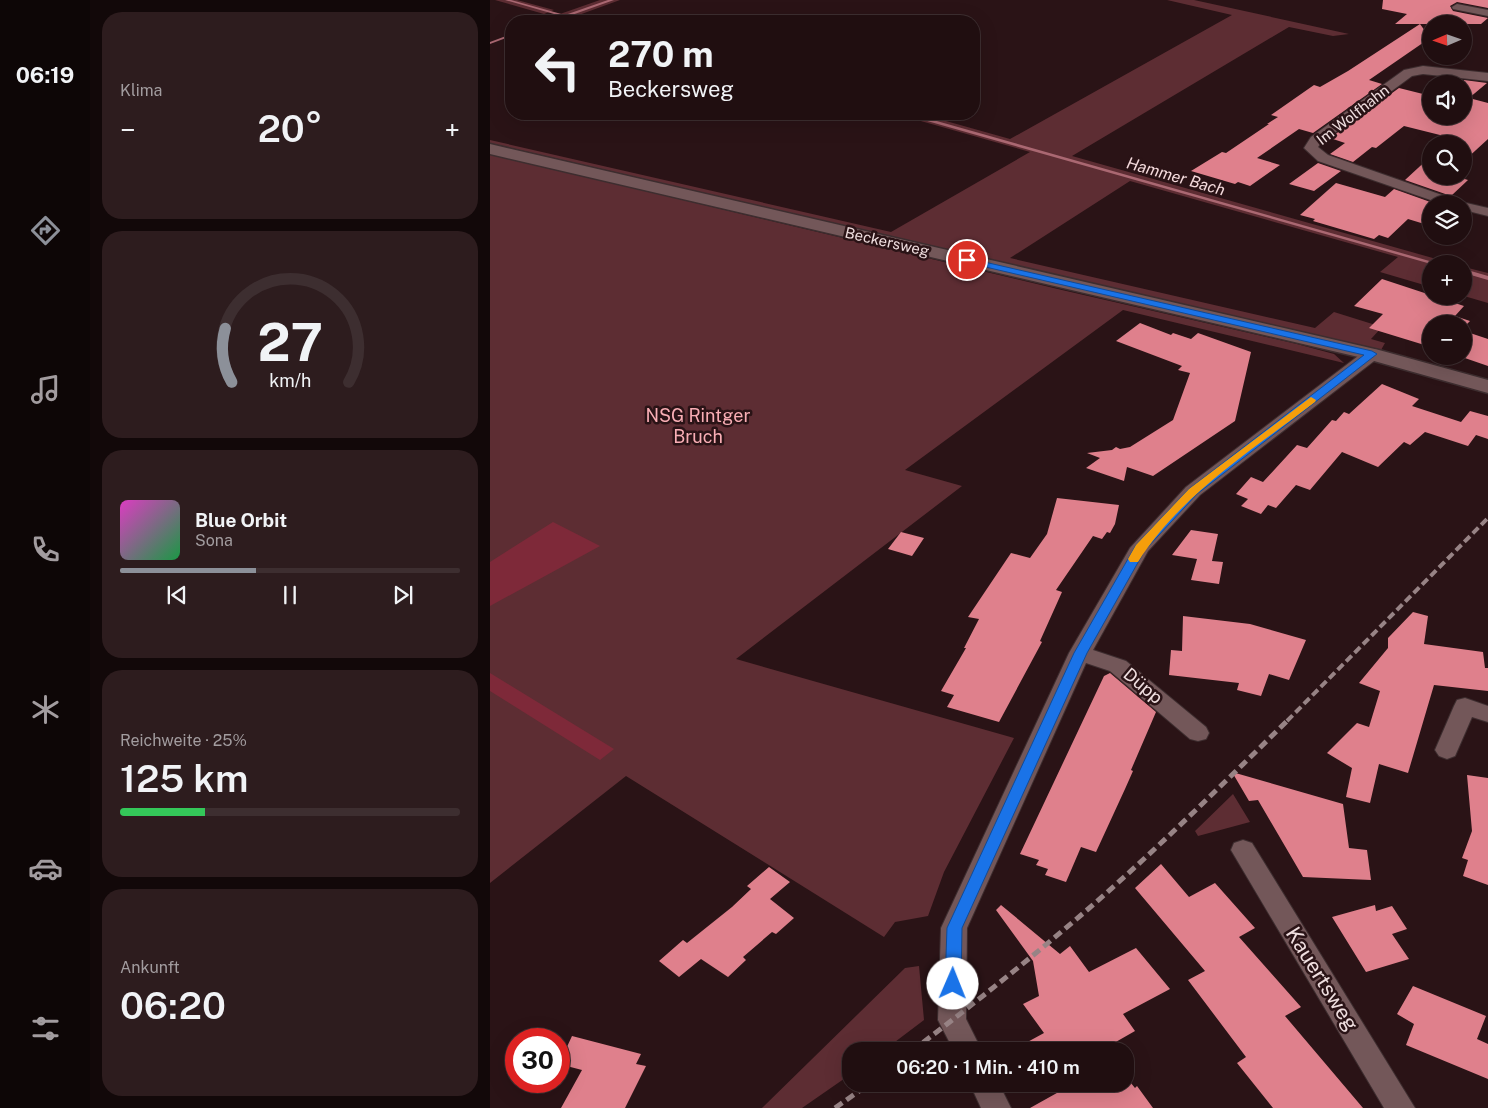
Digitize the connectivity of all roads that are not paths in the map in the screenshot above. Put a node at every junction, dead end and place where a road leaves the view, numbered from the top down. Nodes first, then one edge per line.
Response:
1 (1457, 7) dead end
2 (1488, 13) edge
3 (1488, 77) edge
4 (490, 149) edge
5 (1430, 195) edge
6 (1472, 208) edge
7 (1488, 212) edge
8 (1372, 354) junction
9 (1488, 387) edge
10 (1080, 653) junction
11 (1488, 714) edge
12 (1198, 733) dead end
13 (1447, 750) dead end
14 (1243, 850) dead end
15 (963, 1042) edge
16 (988, 1092) edge
17 (996, 1108) edge
18 (1400, 1108) edge

1 - 2 street
3 - 5 street, Im Wolfhahn
4 - 8 street, Beckersweg
6 - 7 street
8 - 9 street, Beckersweg
8 - 10 street
10 - 12 street, Düpp
10 - 15 street
11 - 13 street
14 - 18 street, Kauertsweg
16 - 17 street

